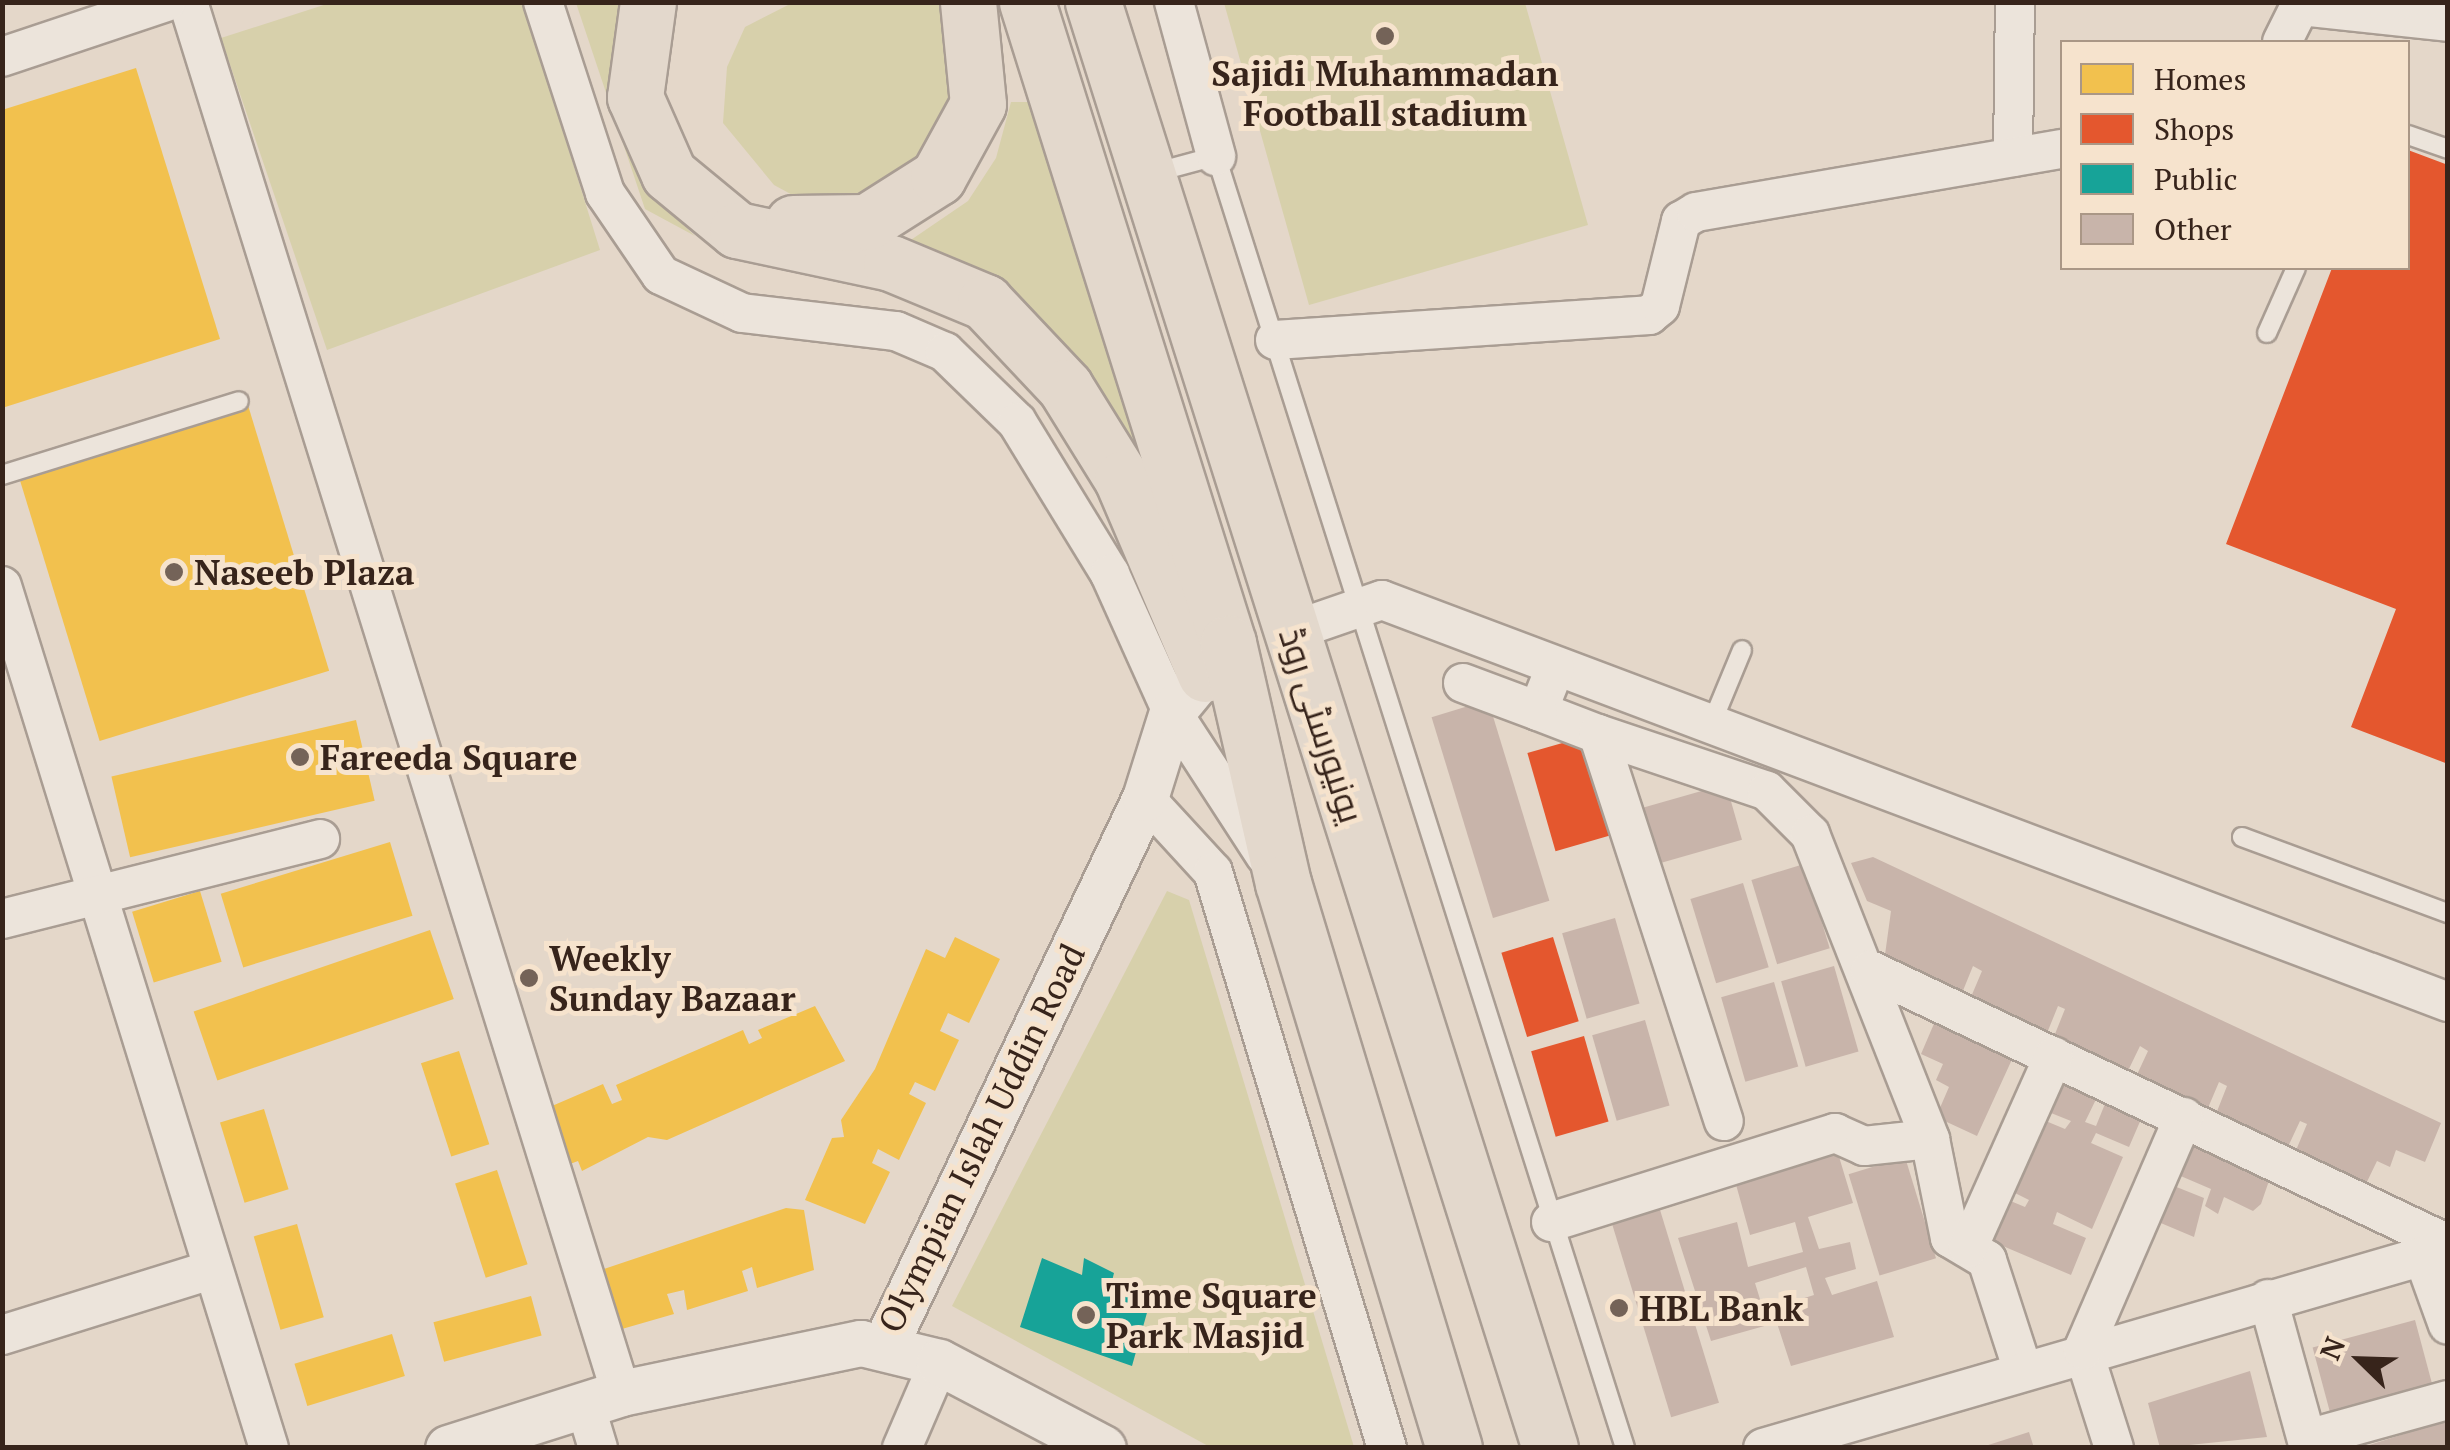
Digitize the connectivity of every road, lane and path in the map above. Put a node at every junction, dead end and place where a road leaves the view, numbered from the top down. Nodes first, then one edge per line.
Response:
1 (188, 2) edge
2 (544, 2) edge
3 (648, 2) edge
4 (676, 2) edge
5 (968, 2) edge
6 (1027, 2) edge
7 (1094, 2) edge
8 (1124, 2) edge
9 (1174, 2) edge
10 (2015, 2) edge
11 (154, 4) edge
12 (2302, 4) edge
13 (2448, 22) edge
14 (2283, 40) edge
15 (2, 57) edge
16 (2410, 136) edge
17 (2060, 149) edge
18 (2448, 149) edge
19 (1216, 156) junction
20 (2012, 157) junction
21 (1146, 176) junction
22 (2295, 270) edge
23 (2267, 333) dead end
24 (1275, 340) junction
25 (239, 400) dead end
26 (2, 475) edge
27 (2, 586) edge
28 (1362, 607) junction
29 (1292, 631) junction
30 (1742, 650) dead end
31 (1556, 668) junction
32 (1202, 677) junction
33 (1463, 683) dead end
34 (1538, 711) junction
35 (1711, 726) junction
36 (1598, 734) junction
37 (1145, 798) junction
38 (2242, 837) dead end
39 (320, 839) dead end
40 (90, 892) junction
41 (2448, 912) edge
42 (2, 919) edge
43 (1870, 970) junction
44 (2448, 1002) edge
45 (2054, 1056) junction
46 (2184, 1117) junction
47 (1724, 1121) dead end
48 (1930, 1139) junction
49 (1551, 1222) junction
50 (1968, 1248) junction
51 (2439, 1250) edge
52 (210, 1270) junction
53 (2268, 1299) junction
54 (2448, 1325) edge
55 (2, 1336) edge
56 (885, 1345) junction
57 (2083, 1350) junction
58 (939, 1362) junction
59 (2023, 1370) junction
60 (603, 1399) junction
61 (2448, 1400) edge
62 (2308, 1444) edge
63 (269, 1448) edge
64 (448, 1448) edge
65 (598, 1448) edge
66 (902, 1448) edge
67 (1103, 1448) edge
68 (1388, 1448) edge
69 (1454, 1448) edge
70 (1550, 1448) edge
71 (1624, 1448) edge
72 (1764, 1448) edge
73 (2114, 1448) edge

1 - 60 street
2 - 32 street
3 - 32 main road
4 - 5 main road
6 - 32 main road, یونیورسٹی روڈ
7 - 21 main road, یونیورسٹی روڈ
8 - 21 main road
9 - 19 street
10 - 20 street
11 - 15 street
12 - 13 street
12 - 14 street
16 - 18 lane
17 - 20 street
19 - 21 lane
19 - 24 lane
20 - 24 street
21 - 29 main road, یونیورسٹی روڈ
22 - 23 lane
24 - 28 lane
25 - 26 lane
27 - 40 street
28 - 29 street
28 - 31 street
28 - 49 lane
29 - 70 main road, یونیورسٹی روڈ
30 - 35 lane
31 - 34 street
31 - 35 street
32 - 37 street, Olympian Islah Uddin Road
32 - 69 main road
33 - 34 street
34 - 36 street
35 - 44 street
36 - 43 street
36 - 47 street
37 - 56 street, Olympian Islah Uddin Road
37 - 68 street
38 - 41 lane
39 - 40 street
40 - 42 street
40 - 52 street
43 - 45 street
43 - 48 street
45 - 46 street
45 - 50 street
46 - 51 street
46 - 57 street
48 - 49 street
48 - 50 street
49 - 71 lane
50 - 59 street
51 - 53 street
51 - 54 street
52 - 55 street
52 - 63 street
53 - 57 street
53 - 62 street
56 - 58 street
56 - 60 street, Olympian Islah Uddin Road
57 - 59 street
57 - 73 street
58 - 66 street
58 - 67 street
59 - 72 street
60 - 64 street, Olympian Islah Uddin Road
60 - 65 street
61 - 62 street

